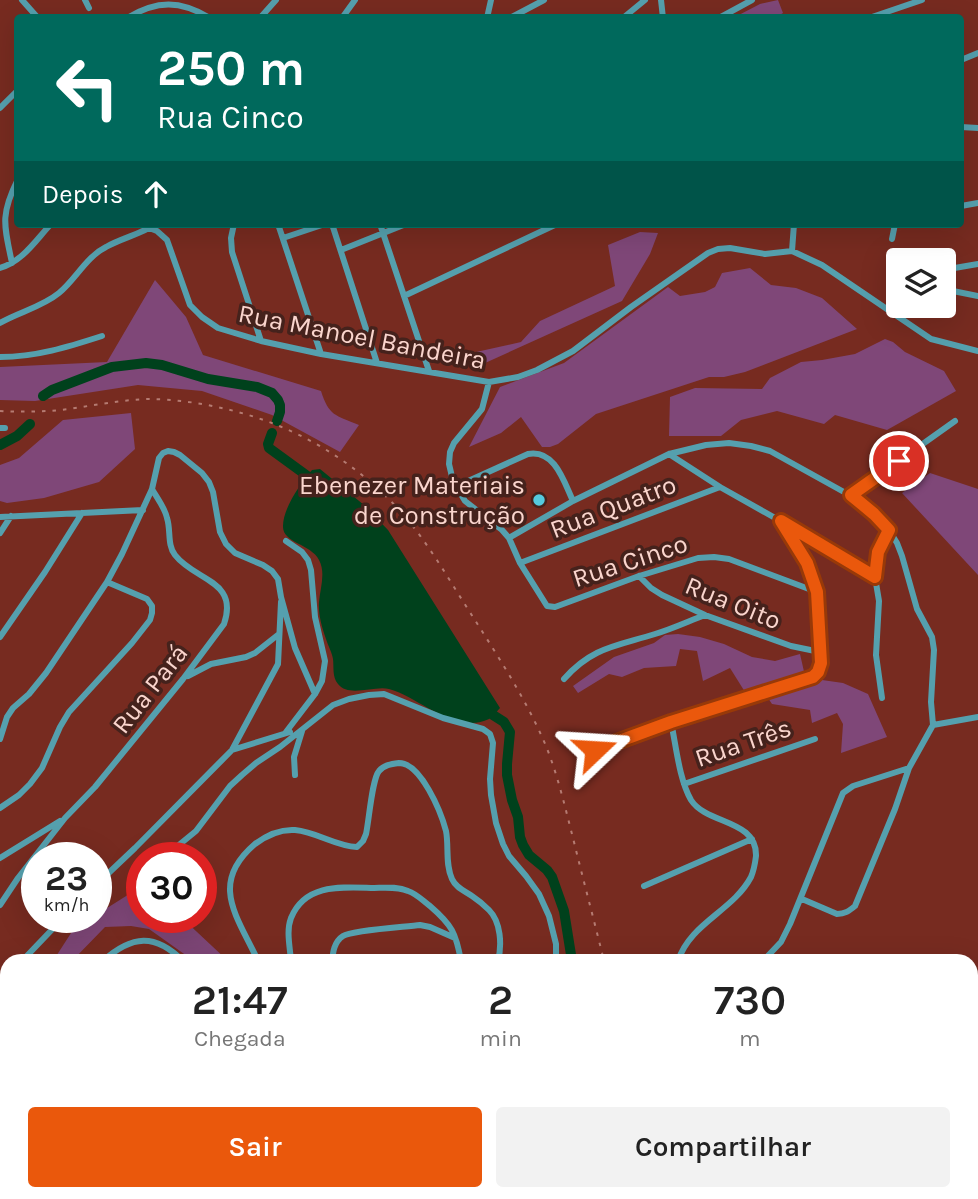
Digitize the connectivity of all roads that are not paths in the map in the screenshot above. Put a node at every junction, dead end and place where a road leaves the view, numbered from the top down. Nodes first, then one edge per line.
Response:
1 (22, 0) edge
2 (85, 0) edge
3 (276, 0) edge
4 (544, 0) edge
5 (645, 0) edge
6 (752, 0) edge
7 (922, 0) edge
8 (905, 7) junction
9 (89, 8) dead end
10 (34, 14) edge
11 (135, 14) edge
12 (202, 14) edge
13 (264, 14) edge
14 (518, 14) edge
15 (628, 14) edge
16 (726, 14) edge
17 (882, 14) edge
18 (907, 14) edge
19 (3, 102) edge
20 (0, 108) edge
21 (14, 186) edge
22 (48, 228) edge
23 (233, 228) edge
24 (279, 228) edge
25 (313, 228) edge
26 (333, 228) edge
27 (381, 228) edge
28 (397, 228) edge
29 (548, 228) edge
30 (794, 228) edge
31 (894, 228) edge
32 (149, 229) joint
33 (383, 234) junction
34 (283, 238) junction
35 (892, 239) dead end
36 (341, 250) junction
37 (792, 251) junction
38 (12, 263) junction
39 (978, 264) edge
40 (0, 268) edge
41 (956, 268) edge
42 (956, 292) edge
43 (404, 296) junction
44 (978, 296) edge
45 (0, 323) edge
46 (102, 336) dead end
47 (261, 341) junction
48 (978, 351) edge
49 (321, 354) junction
50 (0, 357) edge
51 (377, 363) junction
52 (429, 371) junction
53 (489, 382) junction
54 (955, 421) dead end
55 (669, 454) junction
56 (455, 487) junction
57 (720, 487) junction
58 (152, 489) junction
59 (851, 495) junction
60 (573, 501) junction
61 (143, 510) junction
62 (82, 513) junction
63 (11, 516) junction
64 (0, 517) edge
65 (781, 521) junction
66 (889, 530) junction
67 (0, 533) edge
68 (509, 538) junction
69 (286, 541) dead end
70 (520, 563) junction
71 (639, 576) junction
72 (875, 577) junction
73 (107, 582) junction
74 (817, 592) junction
75 (281, 597) junction
76 (705, 615) junction
77 (279, 634) junction
78 (0, 637) edge
79 (820, 652) junction
80 (183, 679) junction
81 (564, 679) dead end
82 (315, 694) junction
83 (882, 698) dead end
84 (978, 717) edge
85 (671, 722) junction
86 (933, 725) junction
87 (303, 729) junction
88 (286, 732) junction
89 (0, 739) edge
90 (815, 739) dead end
91 (232, 750) junction
92 (595, 750) dead end
93 (909, 768) junction
94 (295, 775) dead end
95 (684, 784) junction
96 (0, 808) edge
97 (65, 818) junction
98 (752, 839) junction
99 (183, 842) edge
100 (0, 858) edge
101 (112, 870) edge
102 (645, 886) dead end
103 (802, 899) junction
104 (0, 905) edge
105 (49, 933) edge
106 (457, 939) junction
107 (29, 954) edge
108 (112, 954) edge
109 (175, 954) edge
110 (255, 954) edge
111 (291, 954) edge
112 (333, 954) edge
113 (460, 954) edge
114 (500, 954) edge
115 (555, 954) edge
116 (680, 954) edge
117 (770, 954) edge

1 - 10 street
2 - 9 street
3 - 13 street
4 - 14 street
5 - 15 street
6 - 16 street
7 - 8 street
8 - 17 street
8 - 18 street
11 - 12 street
19 - 20 street
21 - 38 street
22 - 38 street
23 - 47 street
24 - 34 street
25 - 34 street
26 - 36 street
27 - 33 street
28 - 33 street
29 - 43 street
30 - 37 street
31 - 35 street
32 - 45 street
32 - 47 street, Rua Manoel Bandeira
33 - 36 street
33 - 43 street
34 - 49 street
36 - 51 street
37 - 48 street, Rua Manoel Bandeira
37 - 53 street, Rua Manoel Bandeira
38 - 40 street
39 - 41 street
42 - 44 street
43 - 52 street
46 - 50 street
47 - 49 street, Rua Manoel Bandeira
49 - 51 street, Rua Manoel Bandeira
51 - 52 street, Rua Manoel Bandeira
52 - 53 street, Rua Manoel Bandeira
53 - 56 street
54 - 59 street
55 - 57 street
55 - 59 street
55 - 60 street
56 - 60 street
56 - 68 street
57 - 65 street
57 - 70 street, Rua Quatro
58 - 61 street
58 - 75 street
58 - 80 street, Rua Pará
59 - 66 street
60 - 68 street
61 - 62 street
61 - 73 street
62 - 63 street
62 - 78 street
63 - 64 street
63 - 67 street
65 - 72 street
65 - 74 street
66 - 72 street
66 - 86 street
68 - 70 street, Rua Cinco
69 - 82 street
70 - 71 street, Rua Cinco
71 - 74 street, Rua Cinco
71 - 76 street, Rua Oito
72 - 83 street
73 - 89 street
73 - 96 street
74 - 79 street
75 - 77 street
75 - 82 street
76 - 79 street, Rua Oito
76 - 81 street
77 - 80 street
77 - 91 street
79 - 85 street
80 - 97 street, Rua Pará
82 - 88 street
84 - 86 street
85 - 92 street
85 - 95 street
86 - 93 street
87 - 88 street
87 - 94 street
87 - 99 street
87 - 115 street
88 - 91 street
90 - 95 street, Rua Três
91 - 101 street
93 - 103 street
93 - 103 street
95 - 98 street
97 - 100 street
97 - 104 street, Rua Pará
98 - 102 street
98 - 116 street
103 - 117 street
105 - 107 street
106 - 111 street
106 - 112 street
106 - 113 street
108 - 109 street
110 - 114 street

